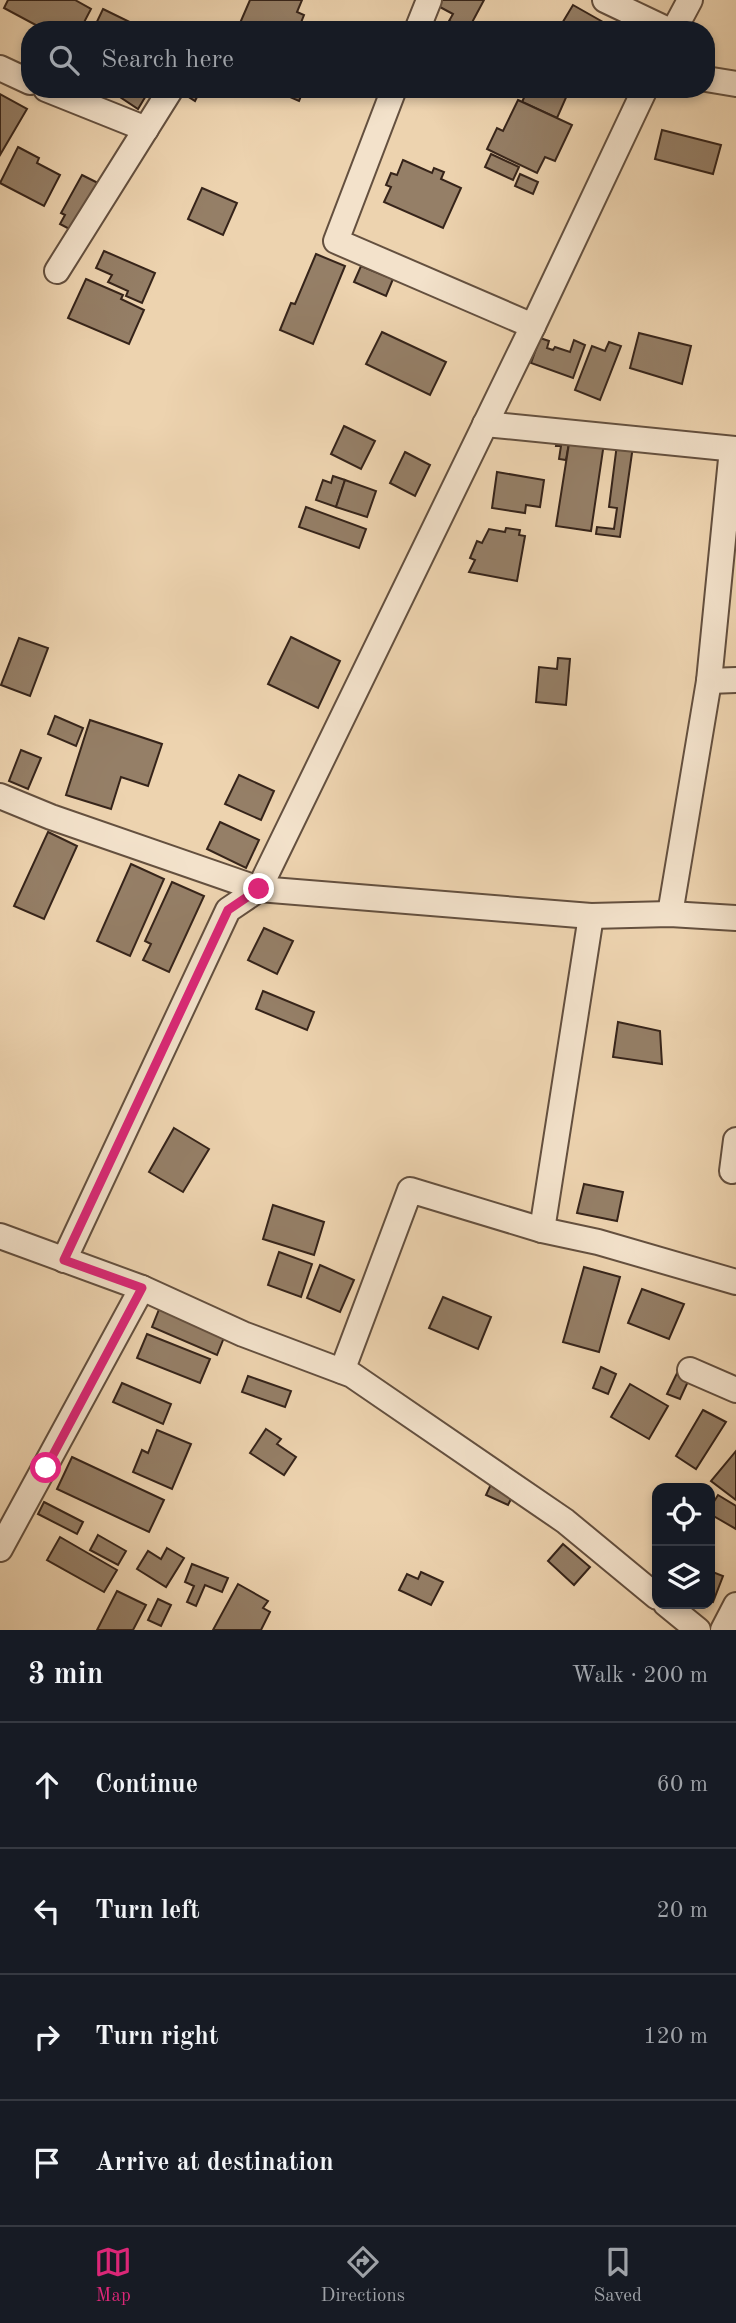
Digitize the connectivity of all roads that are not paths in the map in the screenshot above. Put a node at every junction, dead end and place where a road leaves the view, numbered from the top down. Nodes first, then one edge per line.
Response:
1 (429, 0) edge
2 (605, 0) edge
3 (691, 0) edge
4 (421, 21) edge
5 (649, 21) edge
6 (679, 21) edge
7 (0, 68) edge
8 (21, 78) edge
9 (715, 80) edge
10 (736, 84) edge
11 (68, 98) edge
12 (165, 98) edge
13 (391, 98) edge
14 (641, 98) edge
15 (146, 129) junction
16 (57, 271) dead end
17 (533, 326) junction
18 (485, 424) junction
19 (734, 449) edge
20 (736, 680) edge
21 (709, 681) junction
22 (0, 796) edge
23 (259, 889) junction
24 (670, 914) junction
25 (591, 916) junction
26 (736, 918) edge
27 (736, 1140) edge
28 (732, 1171) dead end
29 (542, 1230) junction
30 (0, 1236) edge
31 (64, 1260) junction
32 (736, 1282) edge
33 (142, 1288) junction
34 (690, 1370) dead end
35 (342, 1371) junction
36 (736, 1390) edge
37 (0, 1549) edge
38 (652, 1593) edge
39 (736, 1605) edge
40 (723, 1630) edge

1 - 4 street
2 - 5 street
3 - 6 street
7 - 8 street
9 - 10 street
11 - 15 street
12 - 15 street
13 - 17 street
14 - 17 street
15 - 16 street
17 - 18 street
18 - 19 street
18 - 23 street
19 - 21 street
20 - 21 street
21 - 24 street
22 - 23 street
23 - 25 street
23 - 31 street
24 - 25 street
24 - 26 street
25 - 29 street
27 - 28 street
29 - 32 street
29 - 35 street
30 - 31 street
31 - 33 street
33 - 35 street
33 - 37 street
34 - 36 street
35 - 38 street
39 - 40 street

